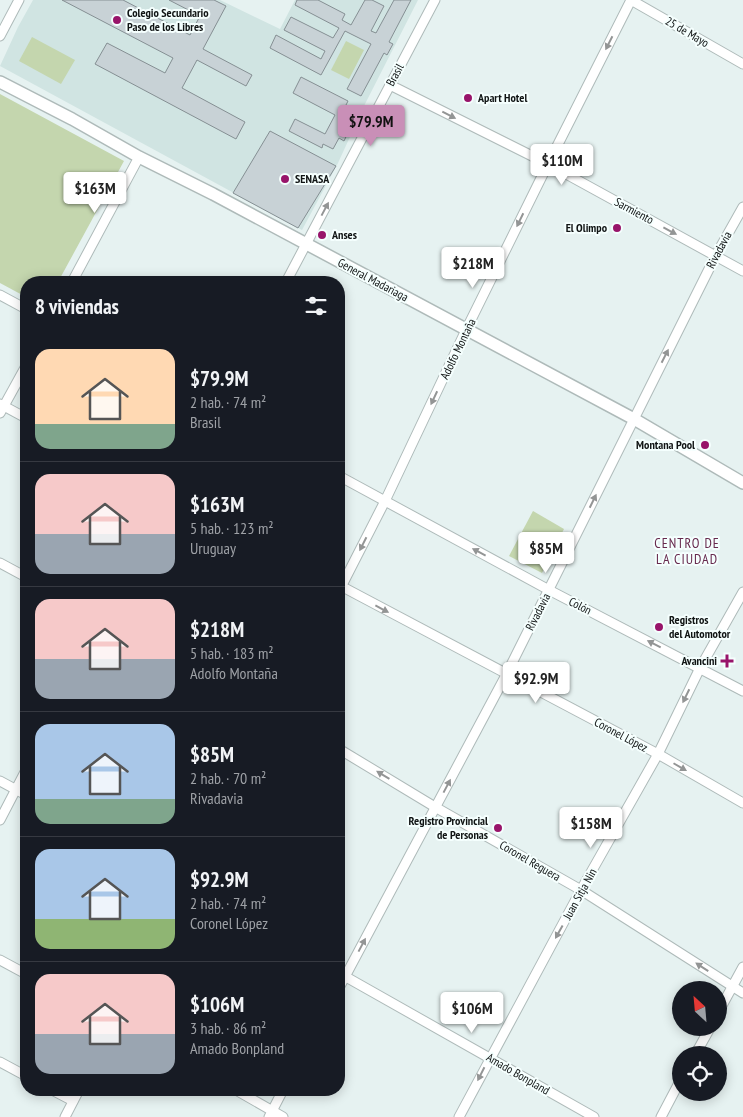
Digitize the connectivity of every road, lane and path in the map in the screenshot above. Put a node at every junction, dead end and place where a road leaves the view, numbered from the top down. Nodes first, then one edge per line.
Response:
1 (19, 0) edge
2 (435, 0) edge
3 (631, 0) edge
4 (0, 36) edge
5 (743, 64) edge
6 (0, 82) edge
7 (390, 85) junction
8 (139, 158) junction
9 (548, 164) junction
10 (743, 207) edge
11 (306, 244) junction
12 (716, 255) junction
13 (743, 271) edge
14 (75, 276) edge
15 (289, 276) edge
16 (0, 295) edge
17 (20, 306) edge
18 (466, 330) junction
19 (20, 376) edge
20 (1, 408) edge
21 (20, 416) edge
22 (634, 419) junction
23 (345, 479) edge
24 (743, 483) edge
25 (385, 501) junction
26 (0, 563) edge
27 (20, 574) edge
28 (345, 577) edge
29 (549, 590) junction
30 (345, 591) edge
31 (743, 592) edge
32 (700, 668) junction
33 (506, 675) junction
34 (743, 691) edge
35 (345, 753) edge
36 (658, 754) junction
37 (0, 781) edge
38 (20, 782) edge
39 (16, 790) junction
40 (20, 792) edge
41 (743, 803) edge
42 (436, 807) junction
43 (0, 820) edge
44 (582, 890) junction
45 (0, 960) edge
46 (743, 967) edge
47 (345, 969) edge
48 (20, 971) edge
49 (345, 976) edge
50 (732, 987) junction
51 (743, 993) edge
52 (728, 994) edge
53 (490, 1058) junction
54 (0, 1062) edge
55 (20, 1073) edge
56 (63, 1096) edge
57 (76, 1096) edge
58 (244, 1096) edge
59 (280, 1096) edge
60 (672, 1096) edge
61 (73, 1101) junction
62 (270, 1114) edge
63 (65, 1117) edge
64 (283, 1117) edge
65 (459, 1117) edge
66 (594, 1117) edge
67 (661, 1117) edge

1 - 4 street
2 - 7 street, Brasil
3 - 5 street, 25 de Mayo
3 -> 9 street, Adolfo Montaña
6 - 8 street, General Madariaga
7 -> 9 street, Sarmiento
11 -> 7 street, Brasil
8 - 11 street, General Madariaga
8 - 14 street
9 -> 12 street, Sarmiento
9 -> 18 street, Adolfo Montaña
10 - 12 street, Rivadavia
11 - 15 street, Brasil
11 - 18 street, General Madariaga
12 - 13 street, Sarmiento
22 -> 12 street, Rivadavia
16 - 17 street
18 - 22 street, General Madariaga
18 -> 25 street, Adolfo Montaña
19 - 20 street
20 - 21 street
22 - 24 street, General Madariaga
29 -> 22 street, Rivadavia
23 - 25 street, Colón
25 -> 28 street, Adolfo Montaña
29 -> 25 street, Colón
26 - 27 street
32 -> 29 street, Colón
29 - 33 street, Rivadavia
30 -> 33 street, Coronel López
31 - 32 street, Juan Sitja Nin
32 - 34 street, Colón
32 -> 36 street, Juan Sitja Nin
33 - 36 street, Coronel López
42 -> 33 street, Rivadavia
42 -> 35 street, Coronel Reguera
36 -> 41 street, Coronel López
36 - 44 street, Juan Sitja Nin
37 - 39 street
38 - 39 street
39 - 40 street
39 - 43 street
42 - 44 street, Coronel Reguera
47 -> 42 street, Rivadavia
50 -> 44 street, Coronel Reguera
44 -> 53 street, Juan Sitja Nin
45 - 48 street
46 - 50 street
49 - 53 street, Amado Bonpland
50 - 51 street, Coronel Reguera
50 - 52 street
53 -> 65 street, Juan Sitja Nin
53 - 66 street, Amado Bonpland
54 - 55 street
56 - 61 street
57 - 61 street
58 - 62 street
59 - 62 street
60 - 67 street
61 - 63 street
62 - 64 street

